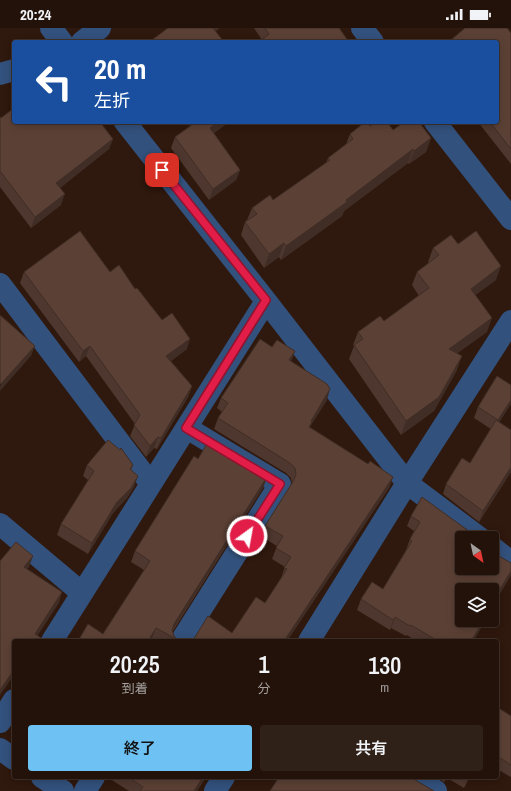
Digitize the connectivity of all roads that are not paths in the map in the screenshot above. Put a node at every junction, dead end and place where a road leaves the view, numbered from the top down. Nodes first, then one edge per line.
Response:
1 (51, 28) edge
2 (100, 28) edge
3 (362, 28) edge
4 (60, 40) edge
5 (85, 40) edge
6 (371, 40) edge
7 (12, 71) edge
8 (0, 74) edge
9 (127, 124) edge
10 (437, 124) edge
11 (511, 219) edge
12 (0, 284) edge
13 (266, 300) junction
14 (511, 321) edge
15 (186, 428) junction
16 (407, 483) junction
17 (152, 484) junction
18 (0, 524) edge
19 (471, 531) edge
20 (499, 553) edge
21 (511, 562) edge
22 (82, 593) junction
23 (53, 639) edge
24 (182, 639) edge
25 (310, 639) edge
26 (12, 703) edge
27 (0, 722) edge
28 (0, 750) edge
29 (12, 758) edge
30 (45, 779) edge
31 (93, 779) edge
32 (223, 779) edge
33 (416, 779) edge
34 (63, 791) edge
35 (85, 791) edge
36 (215, 791) edge
37 (436, 791) edge

1 - 4 street
2 - 5 street
3 - 6 street
7 - 8 street
9 - 13 street
10 - 11 street
12 - 17 street
13 - 15 street
13 - 16 street
14 - 16 street
15 - 17 street
15 - 24 street
16 - 19 street
16 - 25 street
17 - 22 street
18 - 22 street
20 - 21 street
22 - 23 street
26 - 27 street
28 - 29 street
30 - 34 street
31 - 35 street
32 - 36 street
33 - 37 street

